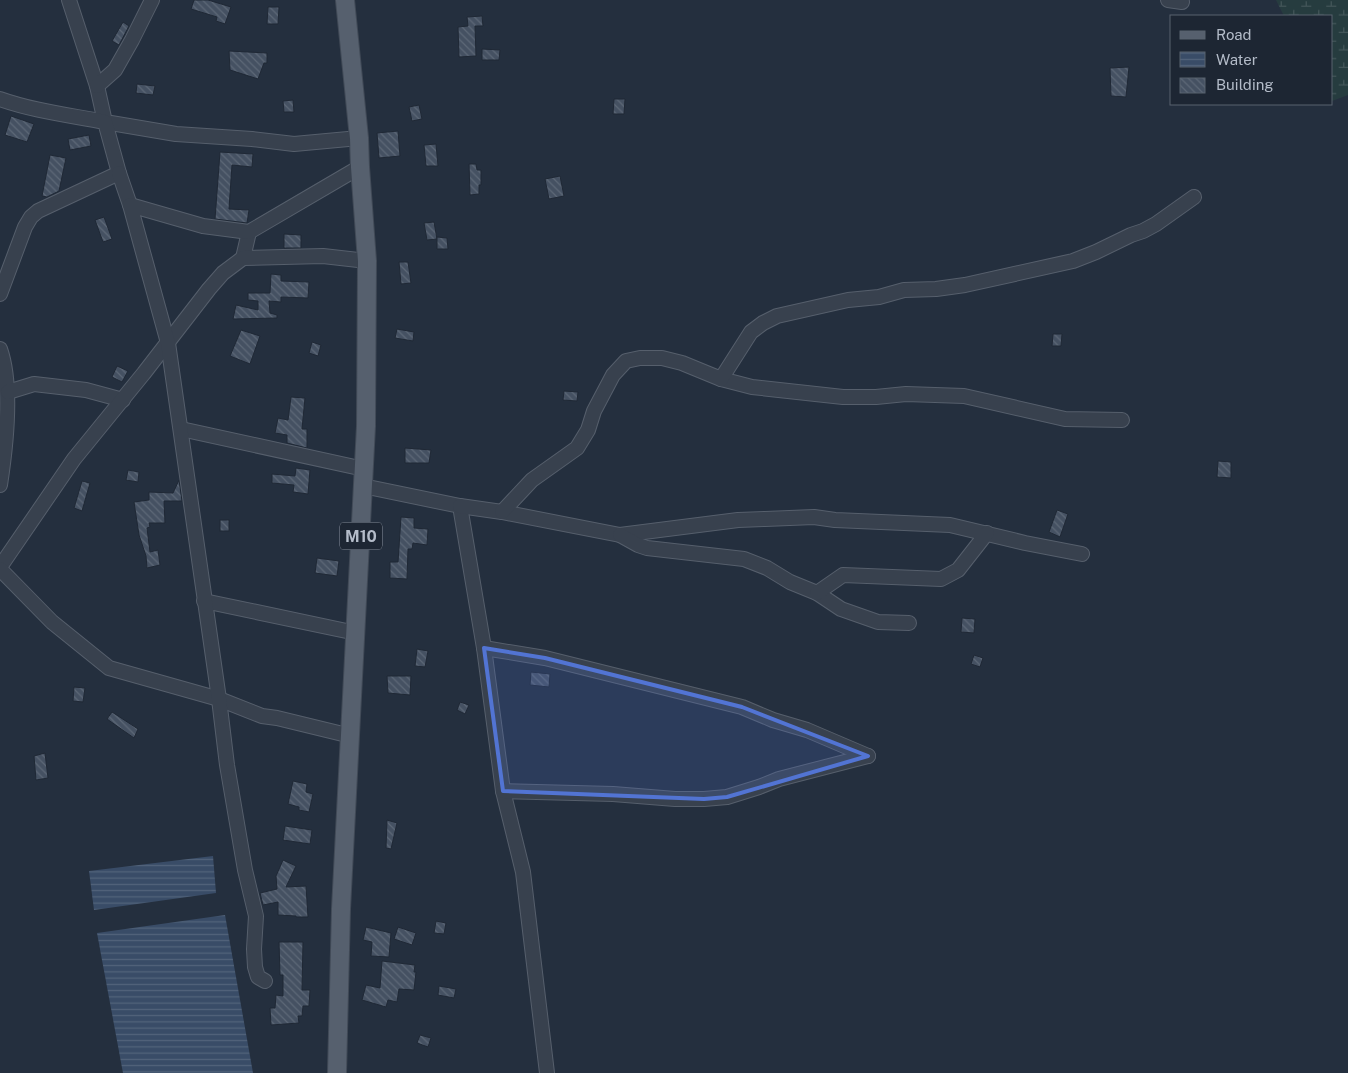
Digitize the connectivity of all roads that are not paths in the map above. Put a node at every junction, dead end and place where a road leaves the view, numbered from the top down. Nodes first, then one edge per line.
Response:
1 (69, 0) edge
2 (152, 0) edge
3 (1168, 0) edge
4 (347, 1) edge
5 (1182, 2) dead end
6 (97, 86) junction
7 (0, 99) edge
8 (105, 122) junction
9 (359, 138) junction
10 (360, 167) junction
11 (119, 173) junction
12 (1194, 197) dead end
13 (130, 205) junction
14 (249, 232) junction
15 (243, 258) junction
16 (367, 261) junction
17 (0, 294) edge
18 (168, 343) junction
19 (0, 349) edge
20 (721, 379) junction
21 (8, 392) junction
22 (123, 400) junction
23 (1122, 420) dead end
24 (181, 428) junction
25 (364, 478) junction
26 (0, 485) edge
27 (460, 506) junction
28 (502, 512) junction
29 (987, 533) junction
30 (620, 535) junction
31 (1082, 554) dead end
32 (0, 568) edge
33 (817, 593) junction
34 (204, 601) junction
35 (908, 624) dead end
36 (356, 633) junction
37 (484, 648) junction
38 (219, 699) junction
39 (351, 736) junction
40 (504, 791) junction
41 (265, 981) dead end
42 (337, 1073) edge
43 (547, 1073) edge

1 - 6 street
2 - 6 street
3 - 5 street
4 - 9 main road, M10
6 - 8 street
7 - 8 street
8 - 9 street
8 - 11 street
9 - 10 main road, M10
10 - 14 street
10 - 16 main road, M10
11 - 13 street
11 - 17 street
12 - 20 street
13 - 14 street
13 - 18 street
14 - 15 street
15 - 16 street
15 - 18 street
16 - 25 main road, M10
18 - 22 street
18 - 24 street
19 - 21 street
20 - 23 street
20 - 28 street
21 - 22 street
21 - 26 street
22 - 32 street
24 - 25 street
24 - 34 street
25 - 27 street
25 - 36 main road, M10
27 - 28 street
27 - 37 street
28 - 30 street
29 - 30 street
29 - 31 street
29 - 33 street
30 - 33 street
32 - 38 street
33 - 35 street
34 - 36 street
34 - 38 street
36 - 39 main road, M10
37 - 40 street
37 - 40 street
38 - 39 street
38 - 41 street
39 - 42 main road, M10
40 - 43 street

